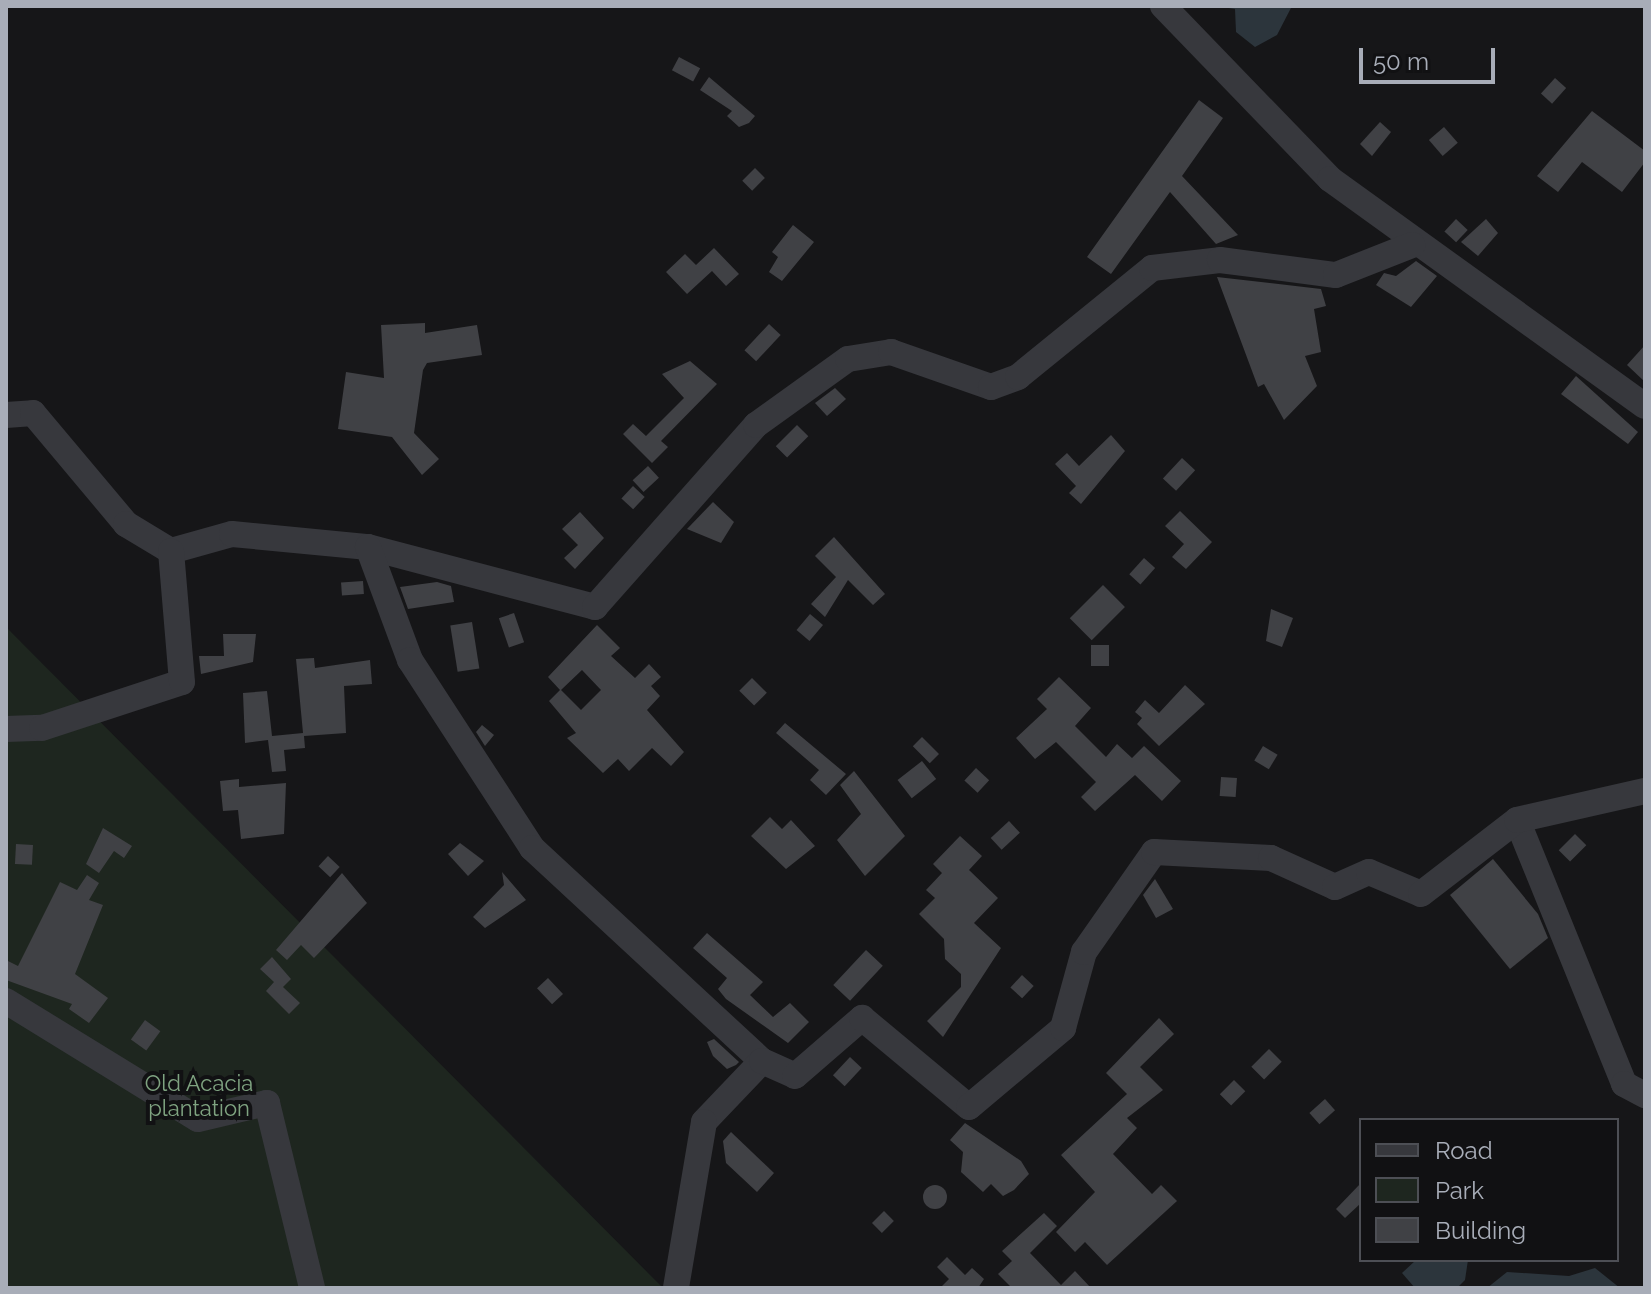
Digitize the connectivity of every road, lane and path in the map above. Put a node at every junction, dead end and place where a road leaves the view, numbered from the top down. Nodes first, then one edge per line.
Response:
1 (1163, 6) edge
2 (1412, 245) junction
3 (1645, 406) edge
4 (6, 415) edge
5 (368, 547) junction
6 (171, 551) junction
7 (6, 729) edge
8 (1645, 791) edge
9 (1517, 820) junction
10 (6, 1001) edge
11 (762, 1061) junction
12 (1645, 1095) edge
13 (671, 1286) edge
14 (312, 1288) edge

1 - 2 street
2 - 3 street
2 - 5 street
4 - 6 street
5 - 6 street
5 - 11 street
6 - 7 street
8 - 9 street
9 - 11 street
9 - 12 street
10 - 14 street
11 - 13 street

